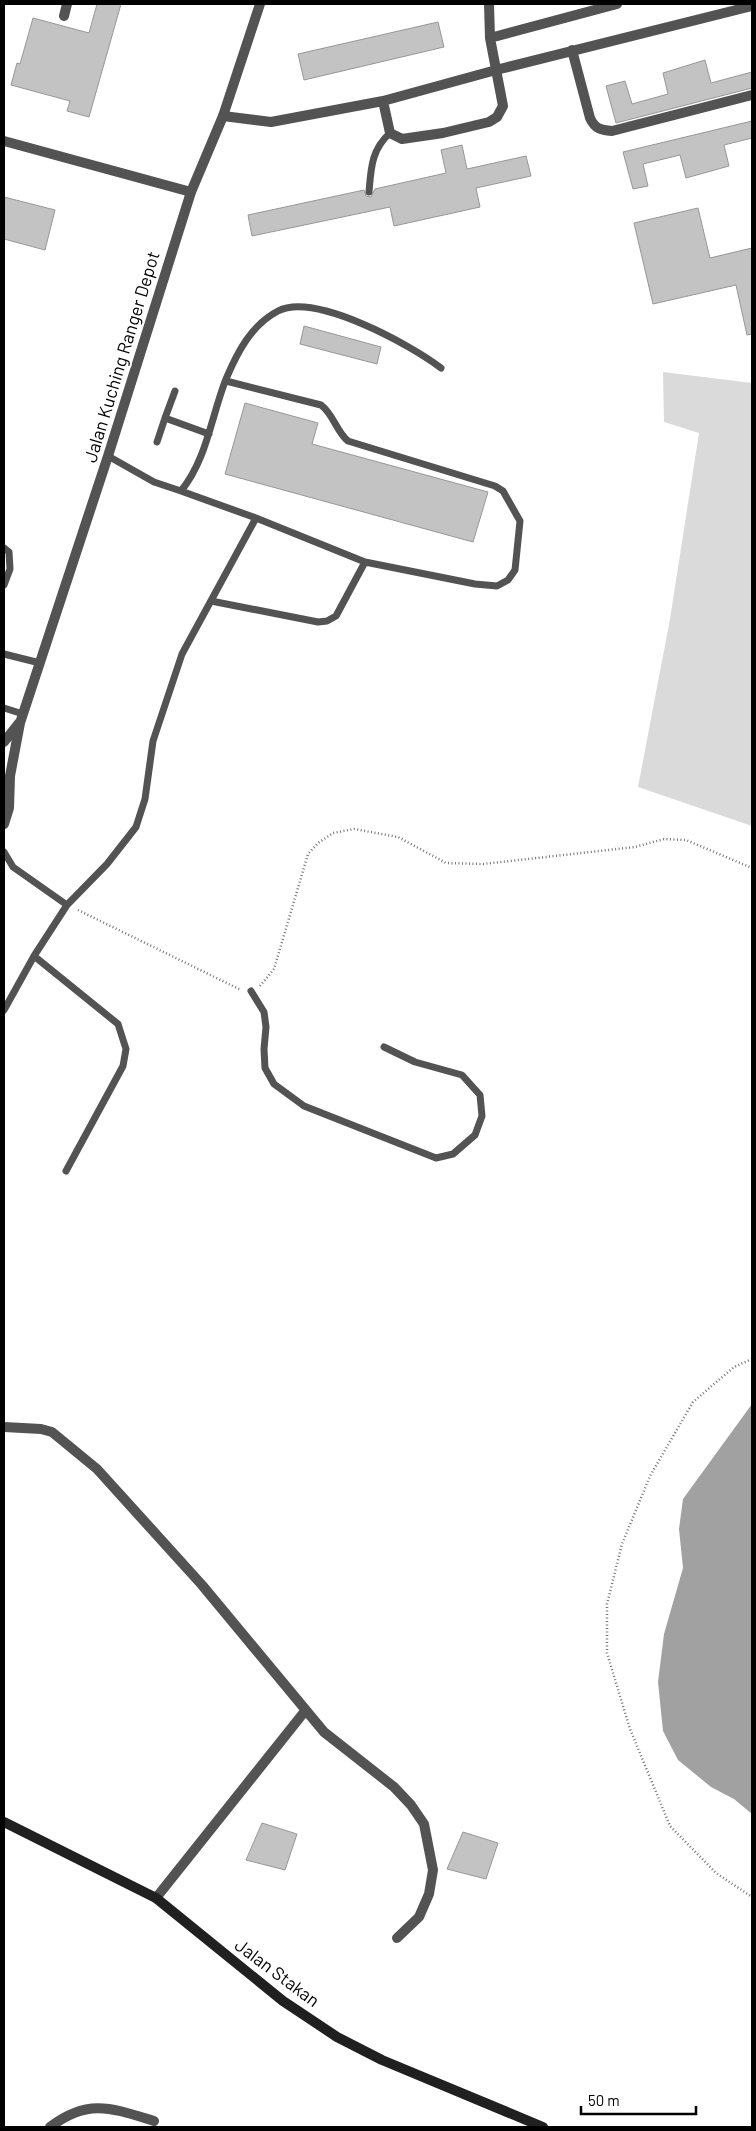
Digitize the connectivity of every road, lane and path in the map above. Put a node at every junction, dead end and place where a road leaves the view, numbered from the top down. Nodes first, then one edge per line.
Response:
1 (67, 4) edge
2 (260, 4) edge
3 (489, 4) edge
4 (617, 4) edge
5 (752, 6) edge
6 (64, 16) dead end
7 (490, 38) junction
8 (572, 50) junction
9 (496, 70) junction
10 (752, 95) edge
11 (383, 101) junction
12 (223, 116) junction
13 (390, 133) junction
14 (4, 141) edge
15 (191, 192) junction
16 (370, 192) dead end
17 (441, 368) dead end
18 (226, 381) junction
19 (175, 391) dead end
20 (164, 418) junction
21 (209, 434) junction
22 (157, 442) dead end
23 (108, 456) junction
24 (181, 491) junction
25 (256, 518) junction
26 (4, 548) edge
27 (365, 562) junction
28 (4, 585) edge
29 (211, 601) junction
30 (4, 654) edge
31 (40, 663) junction
32 (4, 708) edge
33 (22, 718) junction
34 (4, 742) edge
35 (4, 791) edge
36 (9, 808) junction
37 (4, 824) edge
38 (4, 852) edge
39 (752, 868) edge
40 (67, 906) junction
41 (34, 956) junction
42 (251, 991) junction
43 (4, 1010) edge
44 (384, 1047) dead end
45 (66, 1171) dead end
46 (752, 1359) edge
47 (4, 1427) edge
48 (305, 1712) junction
49 (4, 1822) edge
50 (752, 1896) edge
51 (156, 1898) junction
52 (397, 1938) dead end
53 (154, 2121) dead end
54 (50, 2127) edge
55 (543, 2127) edge

1 - 6 street
2 - 12 street, Jalan Kuching Ranger Depot
3 - 7 street
4 - 7 street
5 - 8 street
7 - 9 street
8 - 9 street
8 - 10 street
9 - 11 street
9 - 13 street
11 - 12 street
11 - 13 street
12 - 15 street, Jalan Kuching Ranger Depot
13 - 16 lane
14 - 15 street
15 - 23 street, Jalan Kuching Ranger Depot
17 - 18 lane
18 - 21 lane
18 - 27 lane
19 - 20 lane
20 - 21 lane
20 - 22 lane
21 - 24 lane
23 - 24 lane
23 - 31 street, Jalan Kuching Ranger Depot
24 - 25 lane
25 - 27 lane
25 - 29 lane
26 - 28 lane
27 - 29 lane
29 - 40 lane
30 - 31 lane
31 - 33 street, Jalan Kuching Ranger Depot
32 - 33 lane
33 - 34 street
33 - 36 street, Jalan Kuching Ranger Depot
35 - 36 street
36 - 37 street, Jalan Kuching Ranger Depot
38 - 40 lane
39 - 42 path
40 - 41 lane
40 - 42 path
41 - 43 lane
41 - 45 lane
42 - 44 lane
46 - 50 path
47 - 48 street
48 - 51 street
48 - 52 street
49 - 51 main road, Jalan Stakan
51 - 55 main road, Jalan Stakan
53 - 54 street

